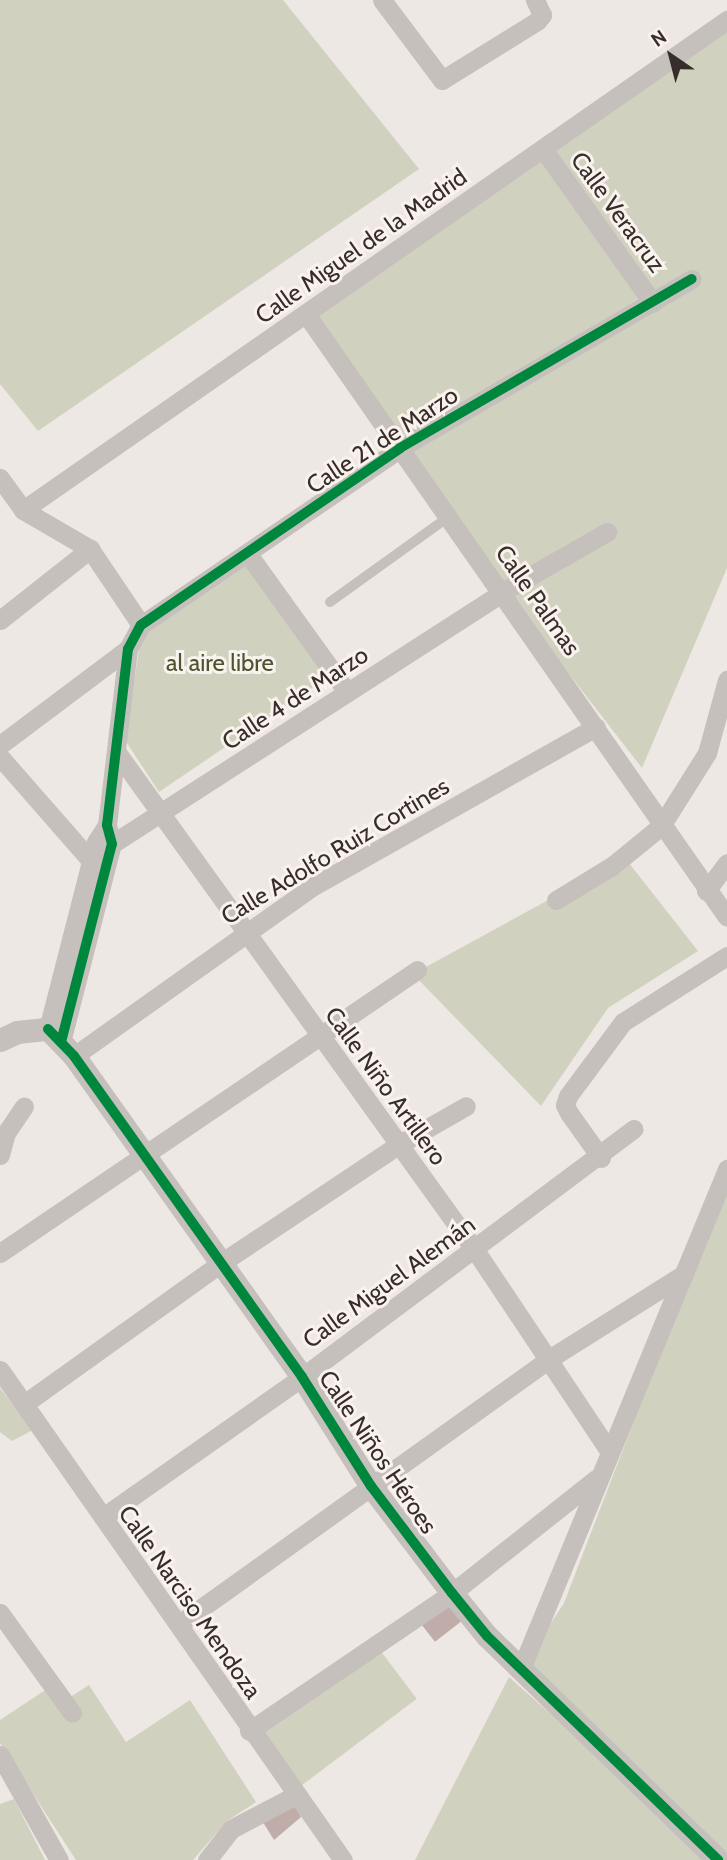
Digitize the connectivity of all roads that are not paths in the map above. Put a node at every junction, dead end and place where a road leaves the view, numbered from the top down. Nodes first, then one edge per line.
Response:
1 (382, 0) edge
2 (539, 7) edge
3 (727, 20) edge
4 (543, 149) junction
5 (692, 279) dead end
6 (653, 303) junction
7 (306, 314) junction
8 (400, 448) junction
9 (0, 478) edge
10 (23, 510) junction
11 (447, 517) junction
12 (607, 532) dead end
13 (90, 550) junction
14 (248, 554) junction
15 (504, 592) junction
16 (330, 602) dead end
17 (0, 620) edge
18 (141, 625) junction
19 (128, 649) junction
20 (727, 680) edge
21 (347, 692) junction
22 (724, 713) edge
23 (596, 727) junction
24 (0, 746) edge
25 (118, 754) junction
26 (0, 757) edge
27 (162, 814) junction
28 (661, 826) junction
29 (110, 834) junction
30 (91, 861) junction
31 (727, 863) edge
32 (706, 891) junction
33 (556, 900) dead end
34 (727, 917) edge
35 (245, 932) junction
36 (727, 956) edge
37 (417, 970) dead end
38 (321, 1039) junction
39 (0, 1040) edge
40 (61, 1042) junction
41 (24, 1105) dead end
42 (466, 1106) dead end
43 (634, 1129) dead end
44 (398, 1145) junction
45 (0, 1155) edge
46 (144, 1156) junction
47 (601, 1158) junction
48 (727, 1169) edge
49 (475, 1250) junction
50 (0, 1253) edge
51 (221, 1263) junction
52 (684, 1274) junction
53 (549, 1359) junction
54 (1, 1374) edge
55 (302, 1377) junction
56 (24, 1404) junction
57 (609, 1451) junction
58 (597, 1479) junction
59 (371, 1486) junction
60 (103, 1517) junction
61 (452, 1593) junction
62 (0, 1613) edge
63 (179, 1624) junction
64 (521, 1670) junction
65 (72, 1713) dead end
66 (249, 1731) junction
67 (0, 1755) edge
68 (296, 1796) junction
69 (58, 1860) edge
70 (207, 1860) edge
71 (343, 1860) edge
72 (718, 1860) edge

1 - 2 street
3 - 4 street, Calle Miguel de la Madrid
4 - 6 street, Calle Veracruz
4 - 7 street, Calle Miguel de la Madrid
5 - 6 street, Calle 21 de Marzo
6 - 8 street, Calle 21 de Marzo
7 - 8 street, Calle Palmas
7 - 10 street, Calle Miguel de la Madrid
8 - 11 street, Calle Palmas
8 - 14 street, Calle 21 de Marzo
9 - 10 street
10 - 13 street
11 - 15 street, Calle Palmas
11 - 16 lane
12 - 15 street, Calle 4 de Marzo
13 - 17 street
13 - 18 street
14 - 18 street, Calle 21 de Marzo
14 - 21 street
15 - 21 street, Calle 4 de Marzo
15 - 23 street, Calle Palmas
18 - 19 street
19 - 24 street
19 - 25 street
20 - 22 street
21 - 27 street, Calle 4 de Marzo
22 - 28 street
23 - 28 street, Calle Palmas
23 - 35 street, Calle Adolfo Ruiz Cortines
25 - 27 street, Calle Niño Artillero
25 - 29 street
26 - 30 street
27 - 29 street, Calle 4 de Marzo
27 - 35 street, Calle Niño Artillero
28 - 32 street, Calle Palmas
28 - 33 street
29 - 30 street
29 - 40 street
30 - 40 street
31 - 32 street
32 - 34 street, Calle Palmas
35 - 38 street, Calle Niño Artillero
35 - 40 street, Calle Adolfo Ruiz Cortines
36 - 47 street
37 - 38 street
38 - 44 street, Calle Niño Artillero
38 - 46 street
39 - 40 street
40 - 46 street, Calle Niños Héroes
41 - 45 street
42 - 44 street
43 - 47 street, Calle Miguel Alemán
44 - 49 street, Calle Niño Artillero
44 - 51 street
46 - 50 street
46 - 51 street, Calle Niños Héroes
47 - 49 street, Calle Miguel Alemán
48 - 52 street
49 - 53 street, Calle Niño Artillero
49 - 55 street, Calle Miguel Alemán
51 - 55 street, Calle Niños Héroes
51 - 56 street
52 - 53 street
52 - 57 street
53 - 57 street, Calle Niño Artillero
53 - 59 street
54 - 56 street, Calle Narciso Mendoza
55 - 59 street, Calle Niños Héroes
55 - 60 street, Calle Miguel Alemán
56 - 60 street, Calle Narciso Mendoza
57 - 58 street
58 - 61 street
58 - 64 street
59 - 61 street, Calle Niños Héroes
59 - 63 street
60 - 63 street, Calle Narciso Mendoza
61 - 64 street, Calle Niños Héroes
61 - 66 street
62 - 65 street
63 - 66 street, Calle Narciso Mendoza
64 - 72 street, Calle Niños Héroes
66 - 68 street, Calle Narciso Mendoza
67 - 69 street
68 - 70 street
68 - 71 street, Calle Narciso Mendoza

